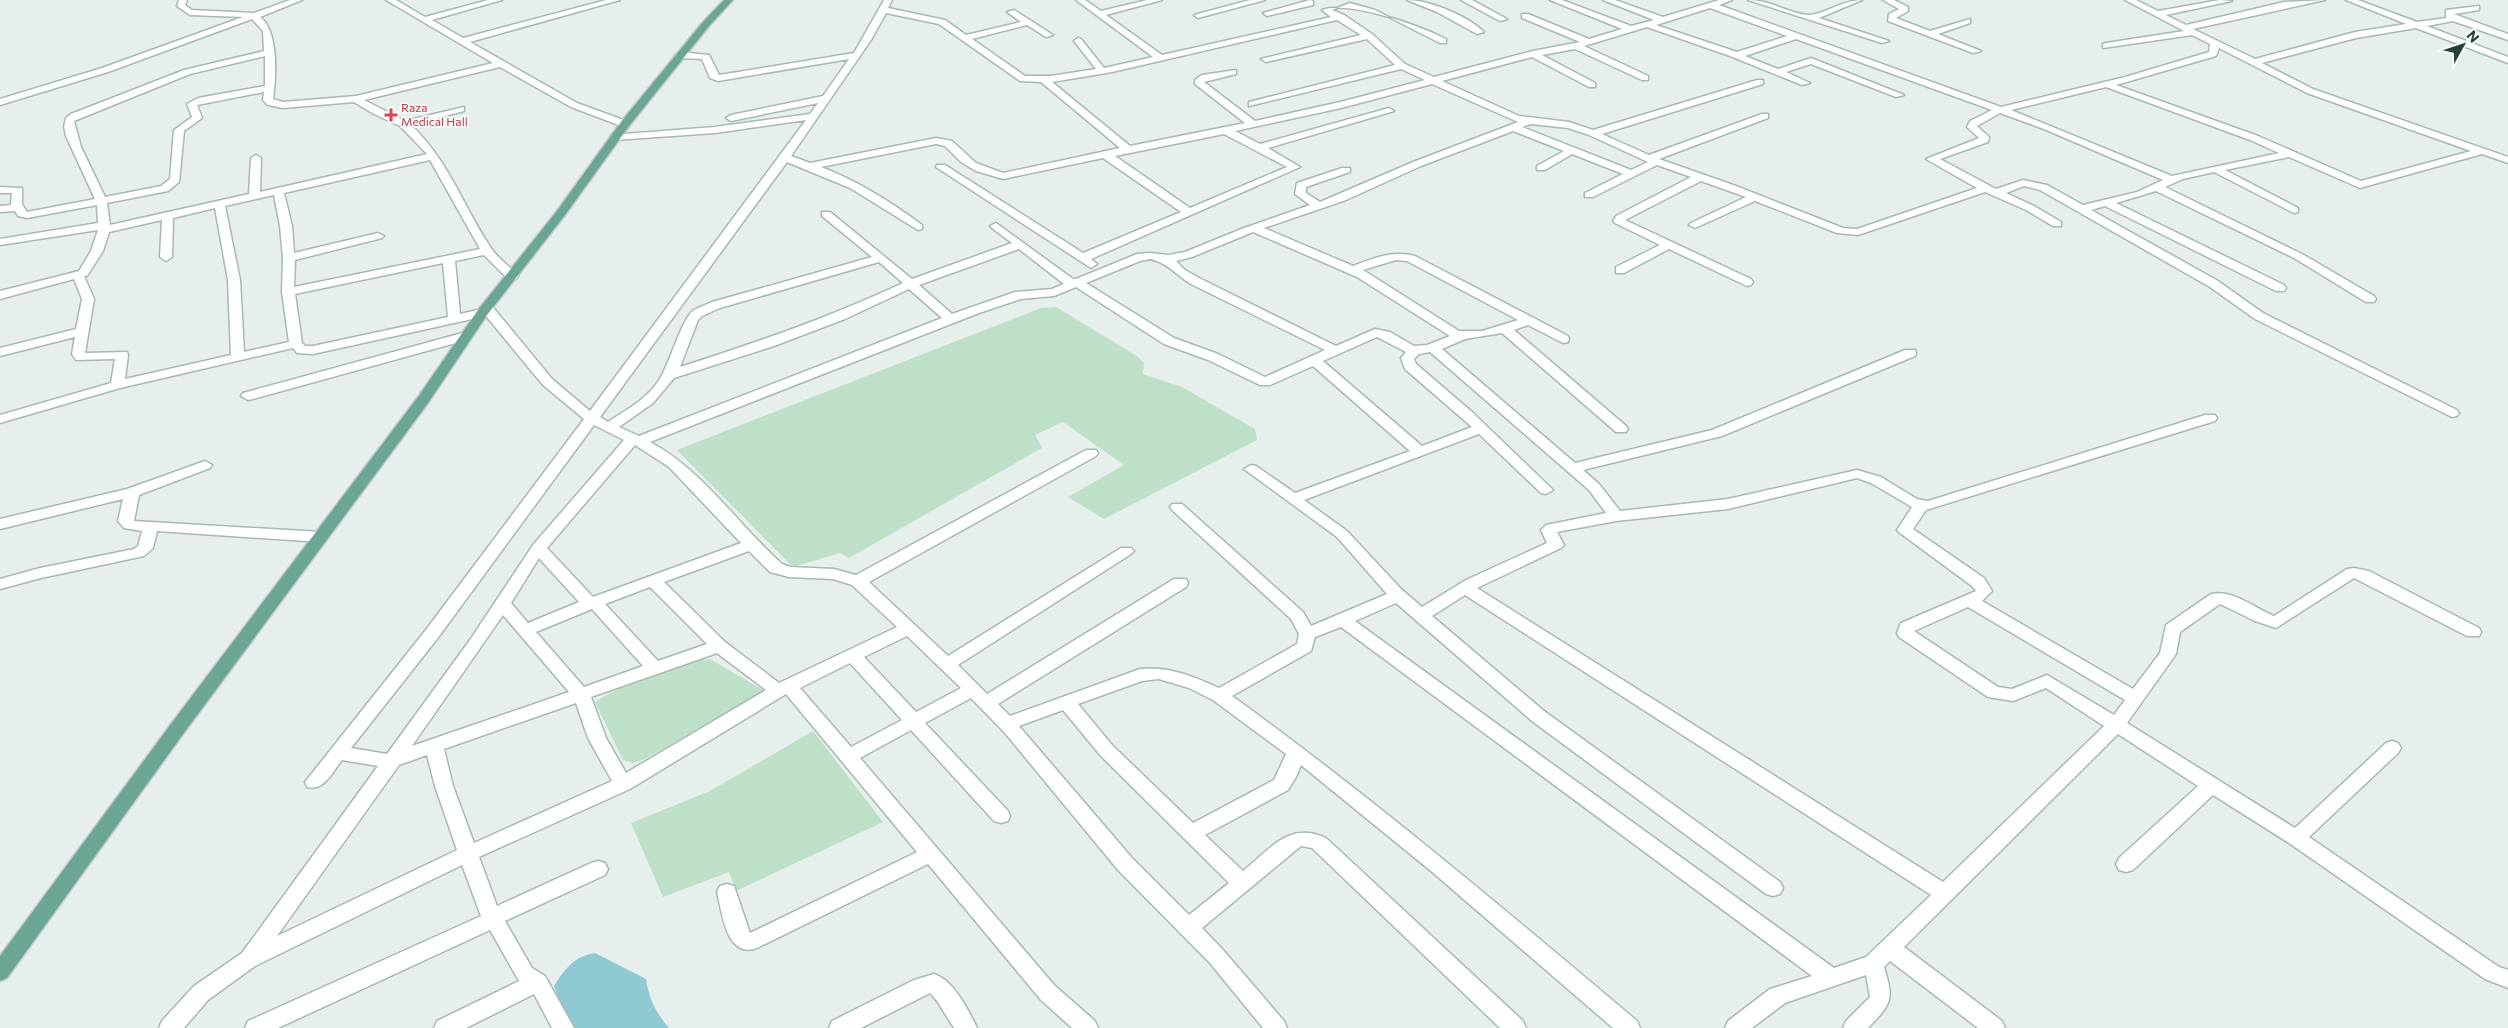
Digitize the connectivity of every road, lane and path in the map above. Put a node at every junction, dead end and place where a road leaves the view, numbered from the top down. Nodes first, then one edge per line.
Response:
1 (182, 0) edge
2 (298, 0) edge
3 (391, 0) edge
4 (498, 0) edge
5 (616, 0) edge
6 (729, 0) edge
7 (888, 0) edge
8 (1080, 0) edge
9 (1158, 0) edge
10 (1261, 0) edge
11 (1350, 0) edge
12 (1411, 0) edge
13 (1464, 0) edge
14 (1608, 0) edge
15 (1725, 0) edge
16 (1752, 0) edge
17 (1858, 0) edge
18 (1887, 0) edge
19 (2132, 0) edge
20 (2228, 0) edge
21 (2316, 0) edge
22 (2321, 0) edge
23 (2350, 0) edge
24 (1449, 1) dead end
25 (1562, 1) edge
26 (1307, 2) edge
27 (1710, 5) junction
28 (1427, 6) junction
29 (2343, 6) dead end
30 (1326, 8) junction
31 (2476, 8) dead end
32 (884, 10) junction
33 (1011, 12) dead end
34 (1267, 13) dead end
35 (1099, 14) junction
36 (2157, 14) junction
37 (252, 15) junction
38 (1198, 15) dead end
39 (1525, 16) dead end
40 (1341, 17) junction
41 (1813, 17) junction
42 (2451, 17) junction
43 (426, 19) junction
44 (1503, 19) dead end
45 (1663, 20) junction
46 (1967, 21) dead end
47 (1026, 23) junction
48 (1649, 24) junction
49 (2416, 24) junction
50 (2399, 27) junction
51 (1630, 30) junction
52 (2188, 30) junction
53 (1480, 32) dead end
54 (1928, 34) junction
55 (1049, 35) dead end
56 (1369, 36) junction
57 (1796, 36) junction
58 (2508, 37) edge
59 (964, 38) junction
60 (1886, 40) dead end
61 (463, 41) junction
62 (1078, 41) dead end
63 (1443, 41) dead end
64 (1588, 42) junction
65 (2214, 43) junction
66 (2508, 43) edge
67 (1576, 46) junction
68 (2106, 46) dead end
69 (2477, 48) junction
70 (1976, 51) dead end
71 (267, 53) junction
72 (1533, 54) junction
73 (680, 55) junction
74 (856, 55) junction
75 (1738, 55) junction
76 (1160, 58) junction
77 (1266, 59) dead end
78 (2508, 60) edge
79 (503, 63) junction
80 (2252, 63) junction
81 (1402, 66) junction
82 (1102, 70) junction
83 (1233, 72) dead end
84 (1780, 72) junction
85 (1645, 78) dead end
86 (1044, 80) junction
87 (1431, 80) junction
88 (1760, 82) dead end
89 (1805, 83) dead end
90 (2106, 84) junction
91 (1592, 86) dead end
92 (270, 88) junction
93 (1899, 95) dead end
94 (827, 98) junction
95 (356, 99) junction
96 (0, 102) edge
97 (1252, 104) dead end
98 (460, 109) dead end
99 (1999, 110) junction
100 (1389, 111) dead end
101 (814, 116) junction
102 (1765, 116) dead end
103 (731, 118) dead end
104 (1528, 122) junction
105 (1251, 123) junction
106 (404, 124) junction
107 (625, 124) junction
108 (1512, 127) junction
109 (1225, 130) junction
110 (1593, 134) junction
111 (615, 137) junction
112 (1258, 148) junction
113 (1128, 149) junction
114 (1572, 150) junction
115 (2482, 151) junction
116 (1110, 153) junction
117 (2289, 154) junction
118 (433, 156) junction
119 (256, 158) dead end
120 (783, 158) junction
121 (2508, 160) edge
122 (1653, 161) junction
123 (810, 166) junction
124 (941, 167) dead end
125 (1541, 168) dead end
126 (2215, 169) junction
127 (1346, 170) dead end
128 (1632, 174) junction
129 (1700, 177) junction
130 (2171, 179) junction
131 (1984, 188) junction
132 (2159, 188) junction
133 (0, 190) edge
134 (278, 190) junction
135 (1997, 192) junction
136 (1589, 195) dead end
137 (254, 196) junction
138 (1755, 197) junction
139 (102, 201) junction
140 (2107, 203) junction
141 (219, 204) junction
142 (1319, 206) junction
143 (16, 207) junction
144 (0, 209) edge
145 (2080, 209) junction
146 (2294, 210) dead end
147 (1189, 212) junction
148 (826, 214) dead end
149 (168, 216) junction
150 (2057, 224) dead end
151 (1694, 225) dead end
152 (996, 226) dead end
153 (918, 227) dead end
154 (104, 228) junction
155 (1254, 228) junction
156 (378, 236) dead end
157 (0, 242) edge
158 (1018, 244) junction
159 (1668, 245) junction
160 (487, 251) junction
161 (166, 257) dead end
162 (289, 258) junction
163 (881, 258) junction
164 (1082, 258) junction
165 (449, 259) junction
166 (1168, 260) junction
167 (1353, 270) junction
168 (1620, 270) dead end
169 (1102, 271) junction
170 (78, 275) junction
171 (512, 276) junction
172 (1747, 282) dead end
173 (1074, 283) junction
174 (911, 284) junction
175 (2280, 288) dead end
176 (288, 292) junction
177 (0, 295) edge
178 (2370, 299) dead end
179 (484, 310) junction
180 (454, 319) junction
181 (950, 319) junction
182 (1528, 321) junction
183 (1504, 328) junction
184 (82, 331) junction
185 (466, 336) junction
186 (1462, 336) junction
187 (1563, 338) dead end
188 (296, 344) junction
189 (1432, 347) junction
190 (1414, 350) junction
191 (1337, 351) junction
192 (0, 352) edge
193 (1910, 353) dead end
194 (238, 358) junction
195 (1315, 361) junction
196 (669, 375) junction
197 (117, 385) junction
198 (248, 396) dead end
199 (2452, 413) dead end
200 (0, 418) edge
201 (2210, 418) dead end
202 (592, 419) junction
203 (609, 427) junction
204 (1481, 429) junction
205 (1621, 429) dead end
206 (636, 439) junction
207 (1420, 452) junction
208 (1091, 453) dead end
209 (206, 466) dead end
210 (1573, 468) junction
211 (1250, 469) dead end
212 (1546, 490) dead end
213 (132, 492) junction
214 (1293, 499) junction
215 (1919, 504) junction
216 (1176, 507) dead end
217 (1616, 516) junction
218 (0, 524) edge
219 (151, 527) junction
220 (321, 537) junction
221 (752, 544) junction
222 (538, 548) junction
223 (1126, 552) dead end
224 (653, 580) junction
225 (858, 581) junction
226 (1180, 583) dead end
227 (0, 584) edge
228 (1466, 588) junction
229 (1395, 593) junction
230 (1969, 601) junction
231 (592, 603) junction
232 (503, 604) junction
233 (1421, 615) junction
234 (1343, 620) junction
235 (909, 628) junction
236 (525, 630) junction
237 (2473, 632) dead end
238 (1308, 634) junction
239 (719, 646) junction
240 (853, 656) junction
241 (946, 664) junction
242 (655, 669) junction
243 (784, 688) junction
244 (972, 690) junction
245 (582, 696) junction
246 (1218, 696) junction
247 (2136, 698) junction
248 (1066, 702) junction
249 (986, 703) junction
250 (913, 721) junction
251 (1006, 724) junction
252 (2116, 725) junction
253 (434, 745) junction
254 (2392, 748) dead end
255 (337, 752) junction
256 (1296, 752) junction
257 (849, 756) junction
258 (390, 761) junction
259 (314, 782) dead end
260 (623, 784) junction
261 (2211, 785) junction
262 (1001, 816) dead end
263 (1191, 833) junction
264 (2296, 838) junction
265 (467, 854) junction
266 (932, 854) junction
267 (2126, 864) dead end
268 (598, 869) dead end
269 (1242, 883) junction
270 (1773, 888) dead end
271 (728, 892) dead end
272 (1944, 894) junction
273 (493, 918) junction
274 (1189, 927) junction
275 (1889, 948) junction
276 (248, 960) junction
277 (1873, 964) junction
278 (0, 972) edge
279 (1831, 978) junction
280 (2508, 979) edge
281 (538, 982) junction
282 (170, 1028) edge
283 (256, 1028) edge
284 (445, 1028) edge
285 (563, 1028) edge
286 (840, 1028) edge
287 (966, 1028) edge
288 (1087, 1028) edge
289 (1276, 1028) edge
290 (1515, 1028) edge
291 (1629, 1028) edge
292 (1736, 1028) edge
293 (1854, 1028) edge
294 (1994, 1028) edge

1 - 37 street
2 - 37 street
3 - 43 street
4 - 43 street
5 - 61 street
6 - 73 main road
7 - 32 street
8 - 35 street
9 - 35 street
10 - 38 street
11 - 30 street
11 - 63 street
12 - 28 street
13 - 44 street
14 - 45 street
15 - 27 street
16 - 41 street
17 - 41 street
18 - 54 street
19 - 36 street
20 - 36 street
21 - 22 street
21 - 52 street
23 - 49 street
24 - 28 street
25 - 51 street
26 - 30 street
26 - 34 street
27 - 45 street
27 - 57 street
28 - 53 street
29 - 50 street
30 - 40 street
31 - 42 street
32 - 59 street
32 - 74 street
33 - 47 street
35 - 76 street
36 - 52 street
37 - 71 street
37 - 96 street
39 - 64 street
40 - 56 street
40 - 76 street
41 - 60 street
42 - 49 street
42 - 58 street
43 - 61 street
45 - 48 street
46 - 54 street
47 - 55 street
47 - 59 street
48 - 51 street
48 - 75 street
49 - 50 street
49 - 69 street
50 - 80 street
51 - 64 street
52 - 65 street
52 - 68 street
54 - 70 street
56 - 77 street
56 - 81 street
57 - 75 street
57 - 99 street
59 - 86 street
61 - 79 street
62 - 82 street
64 - 67 street
65 - 80 street
65 - 90 street
66 - 69 street
67 - 72 street
67 - 85 street
69 - 78 street
71 - 92 street
71 - 139 street
72 - 87 street
72 - 91 street
73 - 74 street
73 - 107 main road
74 - 94 street
75 - 84 street
76 - 82 street
79 - 95 street
79 - 107 street
80 - 115 street
81 - 87 street
81 - 97 street
82 - 86 street
83 - 105 street
84 - 89 street
84 - 93 street
86 - 113 street
87 - 104 street
87 - 105 street
88 - 110 street
90 - 99 street
90 - 117 street
92 - 95 street
92 - 139 street
94 - 101 street
94 - 103 street
95 - 106 street
98 - 106 street
99 - 130 street
99 - 131 street
100 - 112 street
101 - 111 street
101 - 120 street
102 - 122 street
104 - 108 street
104 - 110 street
105 - 109 street
106 - 118 street
107 - 111 main road
108 - 114 street
108 - 142 street
109 - 112 street
109 - 113 street
110 - 122 street
111 - 171 main road
112 - 147 street
113 - 116 street
114 - 125 street
114 - 128 street
115 - 117 street
115 - 121 street
116 - 123 street
116 - 147 street
117 - 126 street
118 - 134 street
118 - 160 street
119 - 137 street
120 - 123 street
120 - 202 street
122 - 128 street
122 - 129 street
123 - 153 street
124 - 164 street
126 - 130 street
126 - 146 street
127 - 142 street
128 - 136 street
129 - 138 street
129 - 159 street
130 - 132 street
131 - 135 street
131 - 138 street
132 - 140 street
132 - 178 street
133 - 143 street
134 - 137 street
134 - 162 street
135 - 145 street
135 - 150 street
137 - 141 street
138 - 151 street
139 - 143 street
139 - 154 street
140 - 145 street
140 - 175 street
141 - 149 street
141 - 194 street
142 - 155 street
143 - 144 street
145 - 199 street
147 - 164 street
148 - 163 street
149 - 154 street
149 - 161 street
152 - 158 street
154 - 157 street
154 - 170 street
155 - 166 street
155 - 167 street
156 - 162 street
158 - 173 street
158 - 174 street
159 - 168 street
159 - 172 street
160 - 165 street
160 - 171 street
162 - 176 street
163 - 174 street
163 - 196 street
164 - 169 street
165 - 176 street
165 - 180 street
166 - 169 street
166 - 191 street
167 - 182 street
167 - 186 street
169 - 173 street
170 - 177 street
170 - 184 street
171 - 179 main road
173 - 181 street
173 - 195 street
174 - 181 street
174 - 196 street
176 - 188 street
179 - 180 street
179 - 185 main road
179 - 202 street
180 - 188 street
181 - 206 street
182 - 183 street
182 - 187 street
183 - 186 street
183 - 205 street
184 - 192 street
184 - 197 street
185 - 198 street
185 - 220 main road
186 - 189 street
188 - 194 street
189 - 190 street
189 - 210 street
190 - 191 street
190 - 204 street
191 - 195 street
193 - 210 street
194 - 197 street
195 - 207 street
196 - 203 street
197 - 200 street
201 - 215 street
202 - 203 street
202 - 255 street
203 - 206 street
204 - 207 street
204 - 212 street
206 - 221 street
206 - 222 street
207 - 214 street
208 - 225 street
209 - 213 street
210 - 217 street
211 - 214 street
213 - 218 street
213 - 219 street
214 - 229 street
215 - 217 street
215 - 230 street
216 - 238 street
217 - 228 street
219 - 220 street
219 - 227 street
220 - 278 main road
221 - 224 street
221 - 225 street
222 - 231 street
222 - 232 street
223 - 241 street
224 - 231 street
224 - 239 street
225 - 235 street
226 - 249 street
228 - 233 street
228 - 272 street
229 - 233 street
229 - 234 street
230 - 247 street
230 - 252 street
231 - 236 street
231 - 242 street
232 - 236 street
232 - 258 street
233 - 270 street
234 - 238 street
234 - 279 street
235 - 240 street
235 - 241 street
236 - 245 street
237 - 247 street
238 - 246 street
239 - 242 street
239 - 243 street
240 - 243 street
240 - 250 street
241 - 244 street
242 - 245 street
243 - 257 street
243 - 260 street
244 - 249 street
244 - 250 street
245 - 253 street
245 - 260 street
246 - 248 street
246 - 256 street
247 - 252 street
248 - 251 street
248 - 263 street
249 - 251 street
250 - 257 street
250 - 262 street
251 - 274 street
252 - 261 street
252 - 272 street
253 - 258 street
253 - 265 street
254 - 264 street
255 - 258 street
255 - 259 street
256 - 263 street
256 - 291 street
257 - 266 street
258 - 276 street
260 - 265 street
261 - 264 street
261 - 267 street
263 - 269 street
264 - 280 street
265 - 273 street
265 - 276 street
266 - 271 street
266 - 288 street
268 - 273 street
269 - 274 street
269 - 290 street
272 - 275 street
273 - 281 street
273 - 283 street
274 - 289 street
275 - 277 street
275 - 294 street
276 - 282 street
277 - 279 street
277 - 293 street
279 - 292 street
281 - 284 street
281 - 285 street
286 - 287 street

